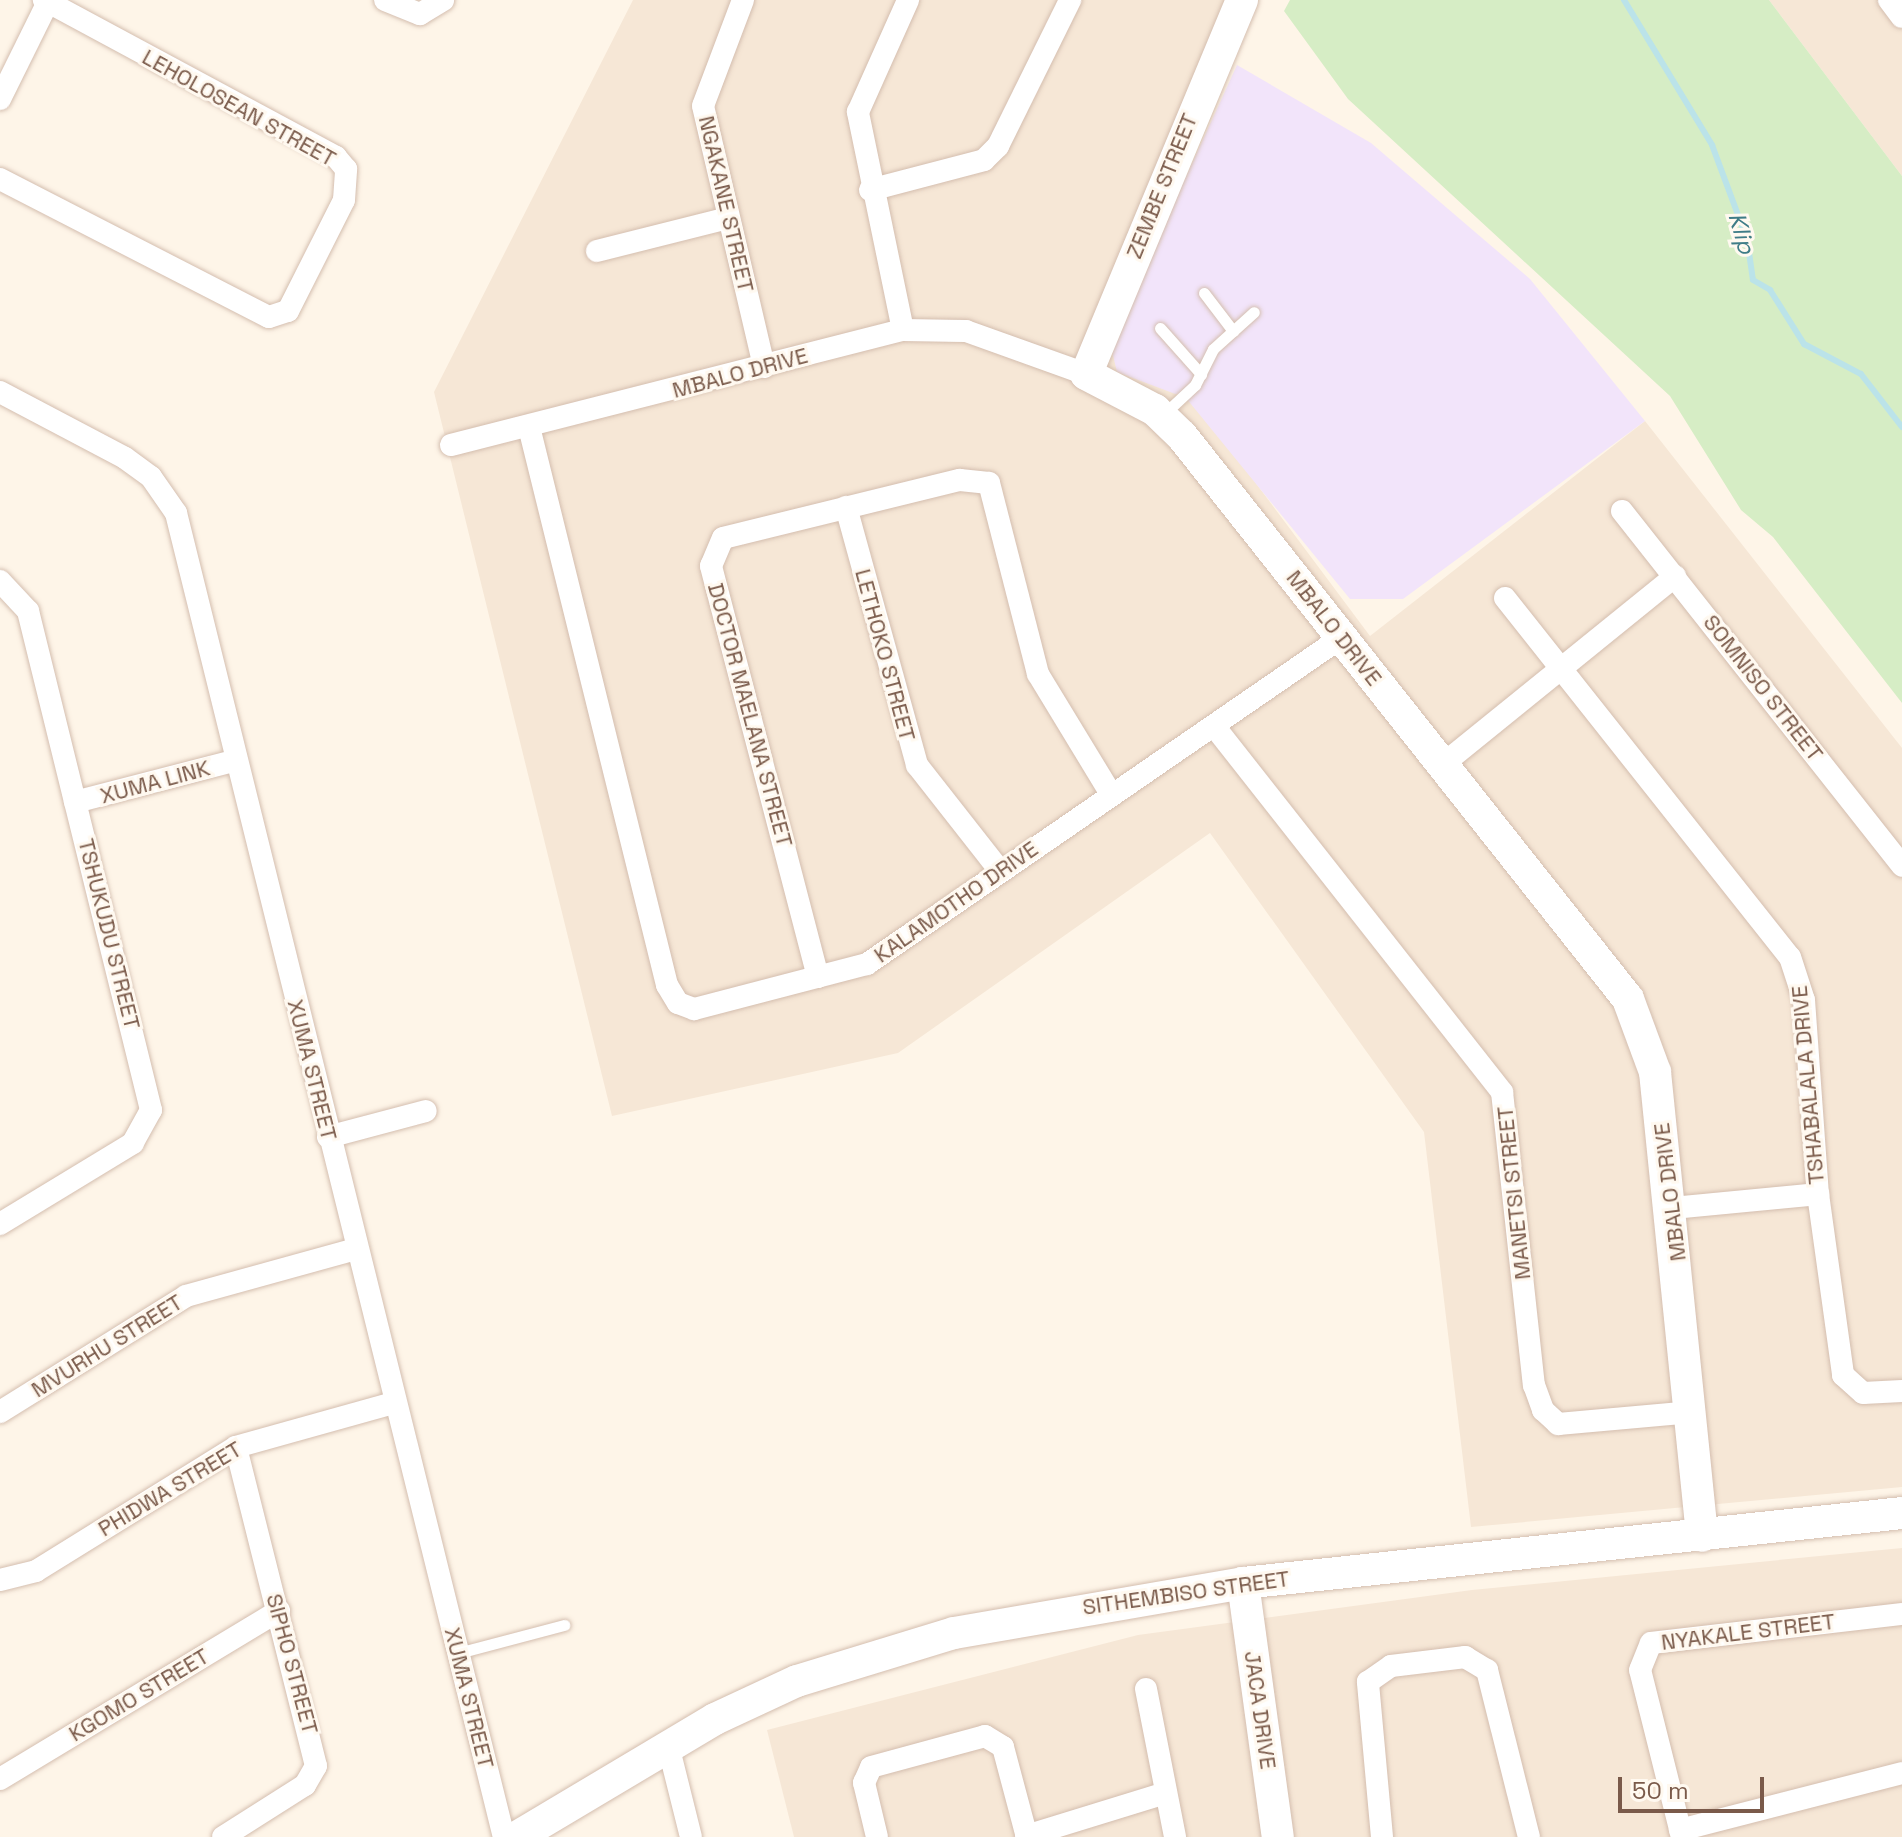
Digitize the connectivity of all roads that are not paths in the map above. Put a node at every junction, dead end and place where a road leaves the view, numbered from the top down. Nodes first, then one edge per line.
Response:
1 (385, 0) edge
2 (443, 0) edge
3 (743, 0) edge
4 (908, 0) edge
5 (1070, 0) edge
6 (1242, 0) edge
7 (1889, 0) edge
8 (46, 1) edge
9 (1902, 17) edge
10 (0, 99) edge
11 (0, 179) edge
12 (870, 190) junction
13 (728, 218) junction
14 (597, 251) dead end
15 (1204, 293) dead end
16 (1254, 312) dead end
17 (1160, 328) dead end
18 (903, 330) junction
19 (1233, 331) junction
20 (764, 367) junction
21 (1086, 374) junction
22 (1201, 374) junction
23 (0, 392) edge
24 (1161, 416) junction
25 (529, 427) junction
26 (451, 445) dead end
27 (846, 507) junction
28 (1622, 511) dead end
29 (1675, 576) junction
30 (0, 581) edge
31 (1505, 598) dead end
32 (1342, 637) junction
33 (1563, 670) junction
34 (1214, 726) junction
35 (234, 761) junction
36 (1442, 765) junction
37 (1111, 794) junction
38 (75, 802) junction
39 (1902, 866) edge
40 (1000, 871) junction
41 (818, 977) junction
42 (426, 1111) dead end
43 (328, 1137) junction
44 (1818, 1194) junction
45 (1673, 1208) junction
46 (0, 1224) edge
47 (356, 1249) junction
48 (1902, 1391) edge
49 (394, 1403) junction
50 (0, 1412) edge
51 (1692, 1412) junction
52 (236, 1447) junction
53 (1902, 1513) edge
54 (1702, 1536) junction
55 (0, 1580) edge
56 (1243, 1583) junction
57 (279, 1611) junction
58 (1902, 1614) edge
59 (564, 1625) dead end
60 (458, 1653) junction
61 (1146, 1689) dead end
62 (668, 1745) junction
63 (1902, 1773) edge
64 (0, 1779) edge
65 (1166, 1793) junction
66 (1681, 1834) edge
67 (1026, 1836) edge
68 (223, 1837) edge
69 (504, 1837) edge
70 (517, 1837) edge
71 (691, 1837) edge
72 (877, 1837) edge
73 (1175, 1837) edge
74 (1278, 1837) edge
75 (1382, 1837) edge
76 (1529, 1837) edge

1 - 2 street
3 - 13 street, NGAKANE STREET
4 - 12 street
5 - 12 street
6 - 21 street, ZEMBE STREET
7 - 9 street
8 - 10 street, LEHOLOSEAN STREET
8 - 11 street, LEHOLOSEAN STREET
12 - 18 street
13 - 14 street
13 - 20 street, NGAKANE STREET
15 - 19 lane
16 - 19 lane
17 - 22 lane
18 - 20 street, MBALO DRIVE
18 - 21 street, MBALO DRIVE
19 - 22 lane
20 - 25 street, MBALO DRIVE
21 - 24 street, MBALO DRIVE
22 - 24 lane
23 - 35 street, XUMA STREET
24 - 32 street, MBALO DRIVE
25 - 26 street, MBALO DRIVE
25 - 41 street, KALAMOTHO DRIVE
27 - 37 street, DOCTOR MAELANA STREET
27 - 40 street, LETHOKO STREET
27 - 41 street, DOCTOR MAELANA STREET
28 - 29 street, SOMNISO STREET
29 - 33 street
29 - 39 street, SOMNISO STREET
30 - 38 street, TSHUKUDU STREET
31 - 33 street, TSHABALALA DRIVE
32 - 34 street, KALAMOTHO DRIVE
32 - 36 street, MBALO DRIVE
33 - 36 street
33 - 44 street, TSHABALALA DRIVE
34 - 37 street, KALAMOTHO DRIVE
34 - 51 street, MANETSI STREET
35 - 38 street, XUMA LINK
35 - 43 street, XUMA STREET
36 - 45 street, MBALO DRIVE
37 - 40 street, KALAMOTHO DRIVE
38 - 46 street, TSHUKUDU STREET
40 - 41 street, KALAMOTHO DRIVE
42 - 43 street
43 - 47 street, XUMA STREET
44 - 45 street
44 - 48 street, TSHABALALA DRIVE
45 - 51 street, MBALO DRIVE
47 - 49 street, XUMA STREET
47 - 50 street, MVURHU STREET
49 - 52 street, PHIDWA STREET
49 - 60 street, XUMA STREET
51 - 54 street, MBALO DRIVE
52 - 55 street, PHIDWA STREET
52 - 57 street, SIPHO STREET
53 - 54 street, SITHEMBISO STREET
54 - 56 street, SITHEMBISO STREET
56 - 62 street, SITHEMBISO STREET
56 - 74 street, JACA DRIVE
57 - 64 street, KGOMO STREET
57 - 68 street, SIPHO STREET
58 - 66 street, NYAKALE STREET
59 - 60 lane
60 - 69 street, XUMA STREET
61 - 65 street
62 - 70 street, SITHEMBISO STREET
62 - 71 street
63 - 66 street
65 - 67 street
65 - 73 street
67 - 72 street
75 - 76 street

